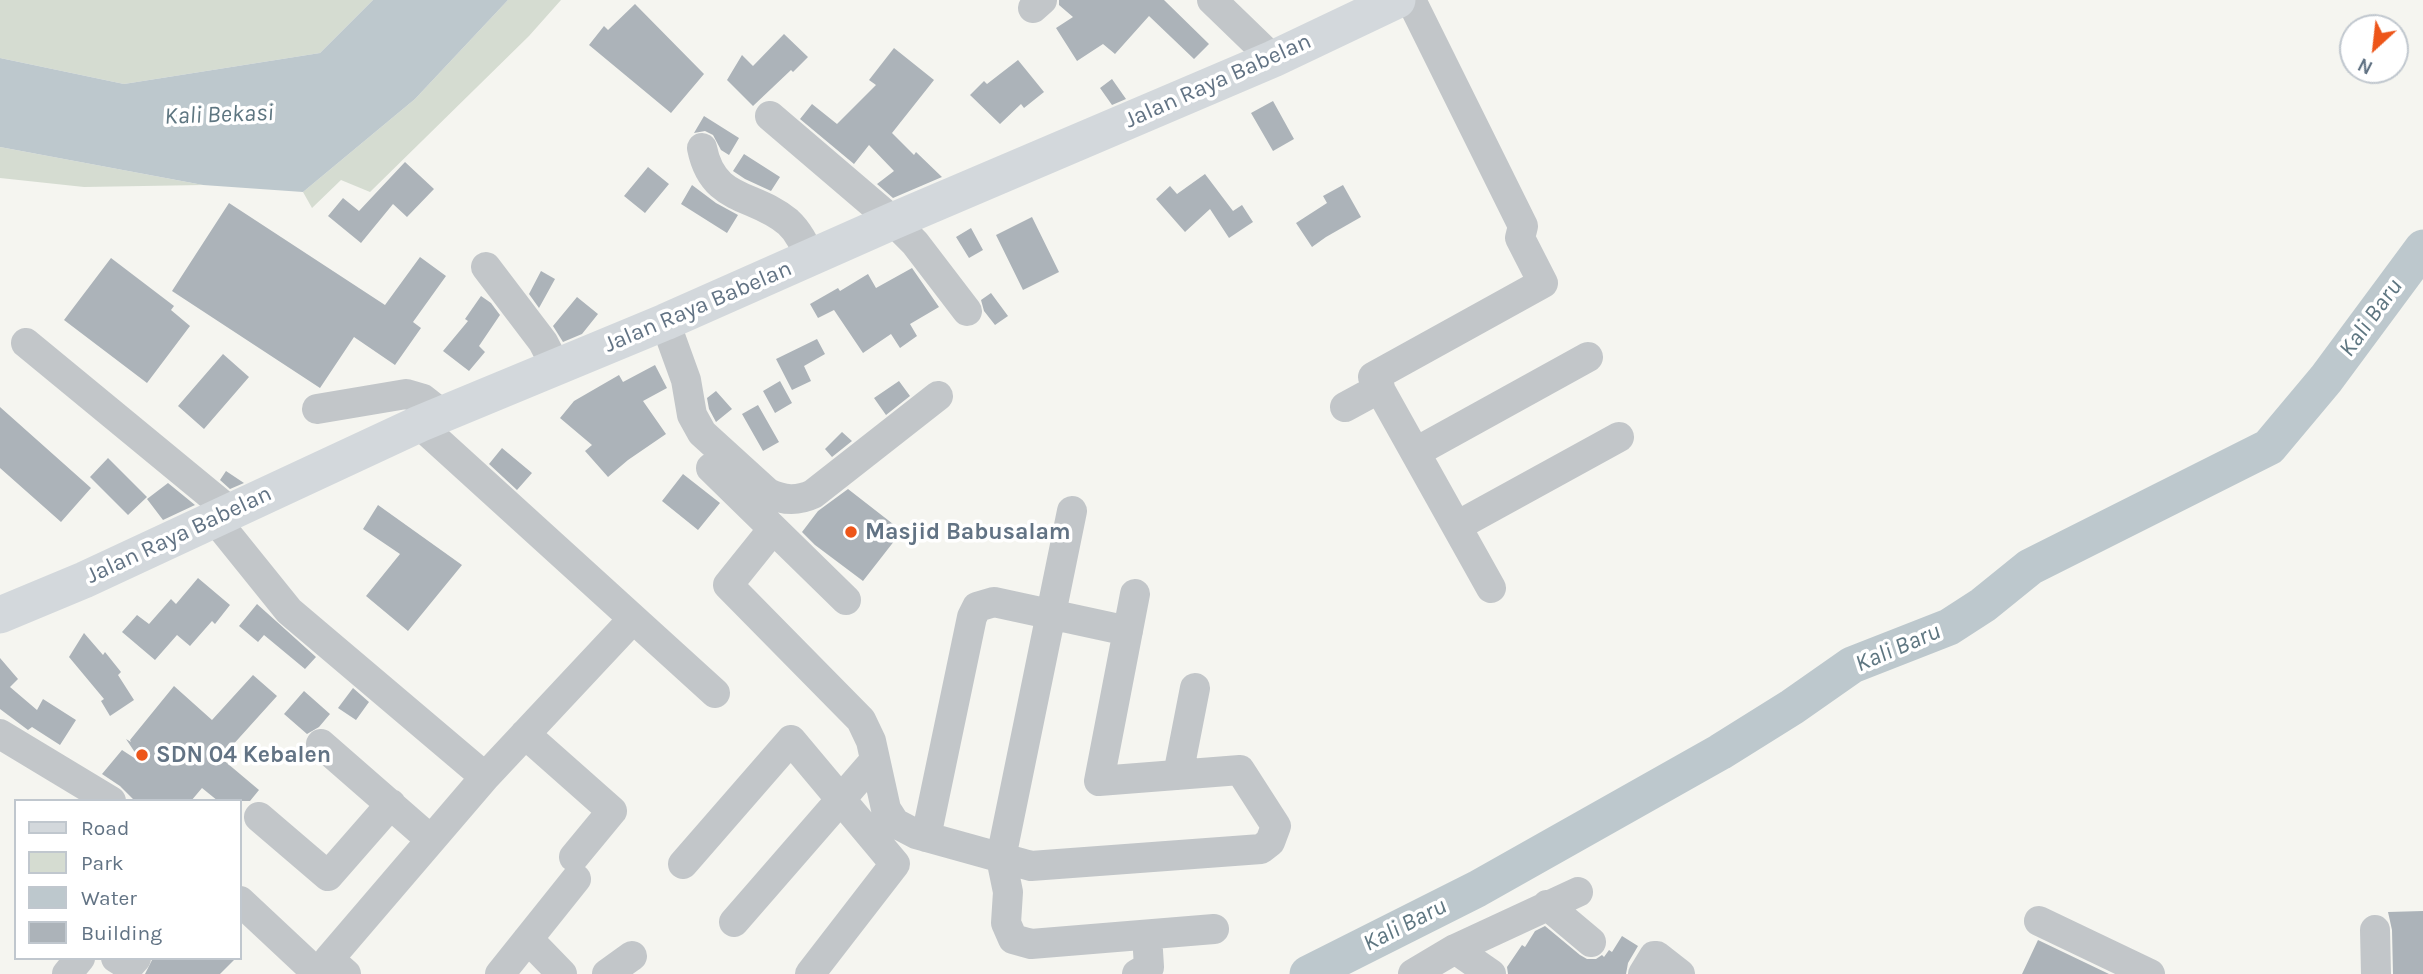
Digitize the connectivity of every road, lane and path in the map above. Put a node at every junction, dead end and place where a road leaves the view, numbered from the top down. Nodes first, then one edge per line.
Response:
1 (1212, 0) edge
2 (1397, 0) edge
3 (1411, 0) edge
4 (1273, 59) junction
5 (770, 116) dead end
6 (702, 148) dead end
7 (893, 221) junction
8 (811, 259) junction
9 (486, 267) dead end
10 (967, 311) dead end
11 (665, 323) junction
12 (26, 343) dead end
13 (1588, 357) dead end
14 (556, 367) junction
15 (1380, 388) junction
16 (938, 396) dead end
17 (1345, 407) dead end
18 (317, 409) dead end
19 (431, 419) junction
20 (702, 433) junction
21 (1619, 437) dead end
22 (1416, 452) junction
23 (1072, 511) dead end
24 (222, 515) junction
25 (1457, 526) junction
26 (773, 529) junction
27 (1491, 588) dead end
28 (1135, 594) dead end
29 (846, 600) dead end
30 (0, 615) edge
31 (1051, 615) junction
32 (633, 619) junction
33 (1128, 631) junction
34 (1195, 688) dead end
35 (715, 693) dead end
36 (0, 734) edge
37 (525, 734) junction
38 (321, 744) dead end
39 (875, 760) junction
40 (1178, 775) junction
41 (485, 777) junction
42 (842, 798) junction
43 (108, 799) edge
44 (391, 804) junction
45 (259, 817) dead end
46 (926, 837) junction
47 (431, 840) junction
48 (1001, 858) junction
49 (683, 864) dead end
50 (1578, 892) dead end
51 (242, 903) edge
52 (1547, 905) junction
53 (2039, 921) dead end
54 (734, 922) dead end
55 (1214, 929) dead end
56 (2375, 930) dead end
57 (1147, 935) junction
58 (528, 939) junction
59 (1591, 942) dead end
60 (1455, 949) junction
61 (632, 956) dead end
62 (78, 960) edge
63 (119, 960) edge
64 (134, 960) edge
65 (1648, 965) edge
66 (331, 972) edge
67 (67, 974) edge
68 (500, 974) edge
69 (562, 974) edge
70 (607, 974) edge
71 (810, 974) edge
72 (1136, 974) edge
73 (1413, 974) edge
74 (1491, 974) edge
75 (1680, 974) edge
76 (2150, 974) edge
77 (2376, 974) edge

1 - 4 street
2 - 4 main road, Jalan Raya Babelan
3 - 15 street
4 - 7 main road, Jalan Raya Babelan
5 - 7 street
6 - 8 street
7 - 8 main road, Jalan Raya Babelan
7 - 10 street
8 - 11 main road, Jalan Raya Babelan
9 - 14 street
11 - 14 main road, Jalan Raya Babelan
11 - 20 street
12 - 24 street
13 - 22 street
14 - 19 main road, Jalan Raya Babelan
15 - 17 street
15 - 22 street
16 - 20 street
18 - 19 street
19 - 24 main road, Jalan Raya Babelan
19 - 32 street
20 - 26 street
21 - 25 street
22 - 25 street
23 - 31 street
24 - 30 main road, Jalan Raya Babelan
24 - 41 street
25 - 27 street
26 - 29 street
26 - 39 street
28 - 33 street
31 - 33 street
31 - 46 street
31 - 48 street
32 - 35 street
32 - 37 street
33 - 40 street
34 - 40 street
36 - 43 street
37 - 41 street
37 - 58 street
38 - 44 street
39 - 42 street
39 - 46 street
40 - 48 street
41 - 47 street
42 - 49 street
42 - 54 street
42 - 71 street
44 - 45 street
44 - 47 street
46 - 48 street
47 - 66 street
48 - 57 street
50 - 52 street
51 - 66 street
52 - 59 street
52 - 60 street
53 - 76 street
55 - 57 street
56 - 77 street
57 - 72 street
58 - 68 street
58 - 69 street
60 - 73 street
60 - 74 street
61 - 70 street
62 - 67 street
63 - 64 street
65 - 75 street

